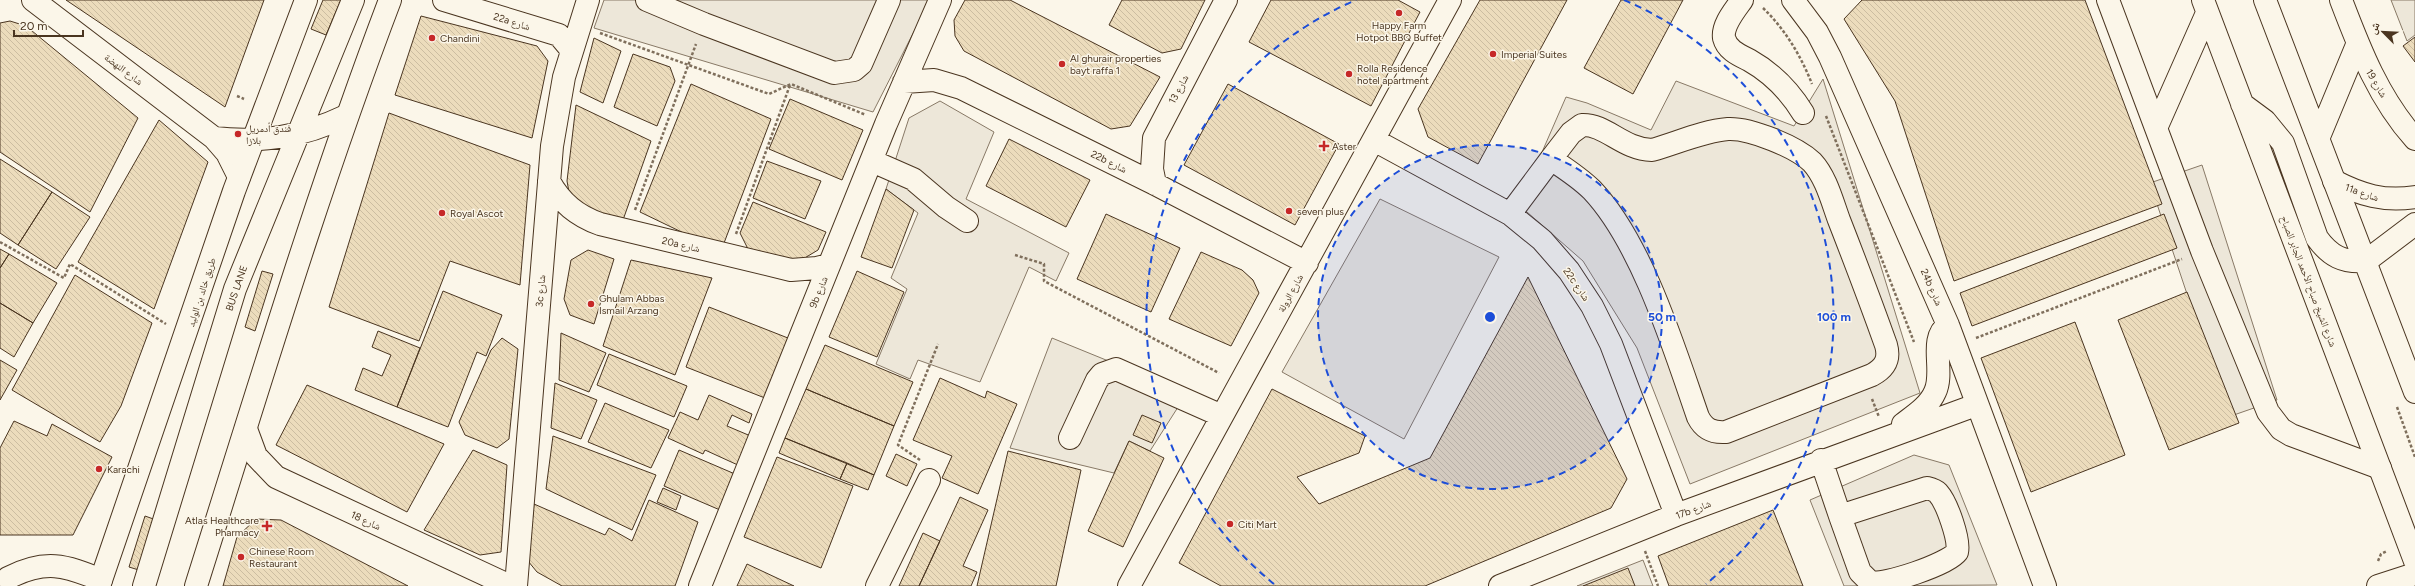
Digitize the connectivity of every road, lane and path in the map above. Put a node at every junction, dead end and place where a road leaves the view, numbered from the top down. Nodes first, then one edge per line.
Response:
1 (33, 0) edge
2 (306, 0) edge
3 (353, 0) edge
4 (390, 0) edge
5 (444, 0) edge
6 (588, 0) edge
7 (645, 0) edge
8 (889, 0) edge
9 (940, 0) edge
10 (1226, 0) edge
11 (1450, 0) edge
12 (1742, 0) edge
13 (1793, 0) edge
14 (2108, 0) edge
15 (2265, 0) edge
16 (2341, 0) edge
17 (2205, 6) edge
18 (704, 24) junction
19 (580, 26) junction
20 (2357, 44) junction
21 (571, 53) junction
22 (800, 60) junction
23 (688, 65) junction
24 (904, 82) junction
25 (791, 84) junction
26 (2242, 104) junction
27 (1803, 113) dead end
28 (346, 116) junction
29 (886, 124) junction
30 (2156, 126) junction
31 (298, 135) junction
32 (214, 138) junction
33 (2318, 139) junction
34 (2415, 139) edge
35 (1374, 140) junction
36 (253, 141) junction
37 (1551, 159) junction
38 (872, 161) junction
39 (239, 177) junction
40 (549, 181) junction
41 (2334, 181) junction
42 (1155, 184) junction
43 (2415, 197) edge
44 (1510, 214) junction
45 (967, 221) dead end
46 (2415, 224) edge
47 (627, 231) junction
48 (0, 242) edge
49 (2202, 251) junction
50 (728, 255) junction
51 (1015, 255) dead end
52 (2366, 261) junction
53 (1307, 263) junction
54 (829, 265) junction
55 (1948, 325) junction
56 (186, 336) junction
57 (938, 344) dead end
58 (1956, 345) junction
59 (2410, 369) edge
60 (1863, 379) junction
61 (1240, 384) junction
62 (2415, 392) edge
63 (1976, 405) junction
64 (1222, 416) junction
65 (246, 430) junction
66 (1887, 436) junction
67 (1070, 438) dead end
68 (1821, 460) junction
69 (2380, 468) junction
70 (929, 480) joint
71 (1676, 515) junction
72 (1840, 516) junction
73 (1637, 530) junction
74 (2415, 561) edge
75 (2415, 574) edge
76 (4, 576) edge
77 (100, 583) edge
78 (2038, 584) edge
79 (29, 586) edge
80 (144, 586) edge
81 (196, 586) edge
82 (510, 586) edge
83 (516, 586) edge
84 (700, 586) edge
85 (877, 586) edge
86 (1129, 586) edge
87 (1500, 586) edge
88 (1658, 586) edge
89 (2378, 586) edge

1 - 32 street, شارع النهضة
2 - 36 street, طريق خالد بن الوليد
3 - 31 street, BUS LANE
4 - 28 street
5 - 21 street, 22a شارع
6 - 19 street, 3c شارع
7 - 18 street
8 - 22 street
9 - 24 street, 9b شارع
10 - 42 street, شارع 13
11 - 35 street, شارع الرولة
12 - 27 street
13 - 55 street, 24b شارع
14 - 30 street
15 - 33 street
16 - 20 street, شارع 19
17 - 26 street, شارع الشيخ صباح الأحمد الجابر الصباح
17 - 30 street
18 - 22 street
18 - 23 path
19 - 21 street, 3c شارع
19 - 23 path
20 - 33 street
20 - 34 street, شارع 19
21 - 40 street, 3c شارع
22 - 25 path
23 - 25 path
23 - 47 path
24 - 29 street, 9b شارع
24 - 42 street, 22b شارع
25 - 29 path
25 - 50 path
26 - 52 street
26 - 69 street, شارع الشيخ صباح الأحمد الجابر الصباح
28 - 31 street
28 - 65 street
29 - 38 street, 9b شارع
30 - 49 street
31 - 36 street
31 - 80 street, BUS LANE
32 - 36 street
32 - 39 street, شارع النهضة
33 - 41 street
35 - 44 street, 22c شارع
35 - 53 street, شارع الرولة
36 - 39 street, طريق خالد بن الوليد
37 - 44 street
37 - 60 street
37 - 60 street
38 - 45 street
38 - 54 street, 9b شارع
39 - 56 street, طريق خالد بن الوليد
40 - 47 street, 20a شارع
40 - 83 street, 3c شارع
41 - 43 street, 11a شارع
41 - 52 street
42 - 53 street, 22b شارع
44 - 71 street, 22c شارع
46 - 52 street
47 - 50 street, 20a شارع
48 - 56 path
49 - 58 path
49 - 69 street
50 - 54 street, 20a شارع
51 - 61 path
52 - 59 street
53 - 61 street, شارع الرولة
54 - 84 street, 9b شارع
55 - 58 street, 24b شارع
55 - 66 street, 17b شارع
56 - 77 street, طريق خالد بن الوليد
57 - 70 path
58 - 63 street, 24b شارع
59 - 62 street
60 - 66 path
61 - 64 street, شارع الرولة
63 - 66 street, 17b شارع
63 - 78 street, 24b شارع
64 - 67 street
64 - 86 street, شارع الرولة
65 - 81 street
65 - 82 street, شارع 18
66 - 68 street, 17b شارع
68 - 71 street, 17b شارع
68 - 72 street
69 - 74 street, شارع الشيخ صباح الأحمد الجابر الصباح
70 - 85 street
71 - 73 street, 17b شارع
72 - 72 street
73 - 87 street, 17b شارع
73 - 88 path
75 - 89 street
76 - 77 street
76 - 79 street

